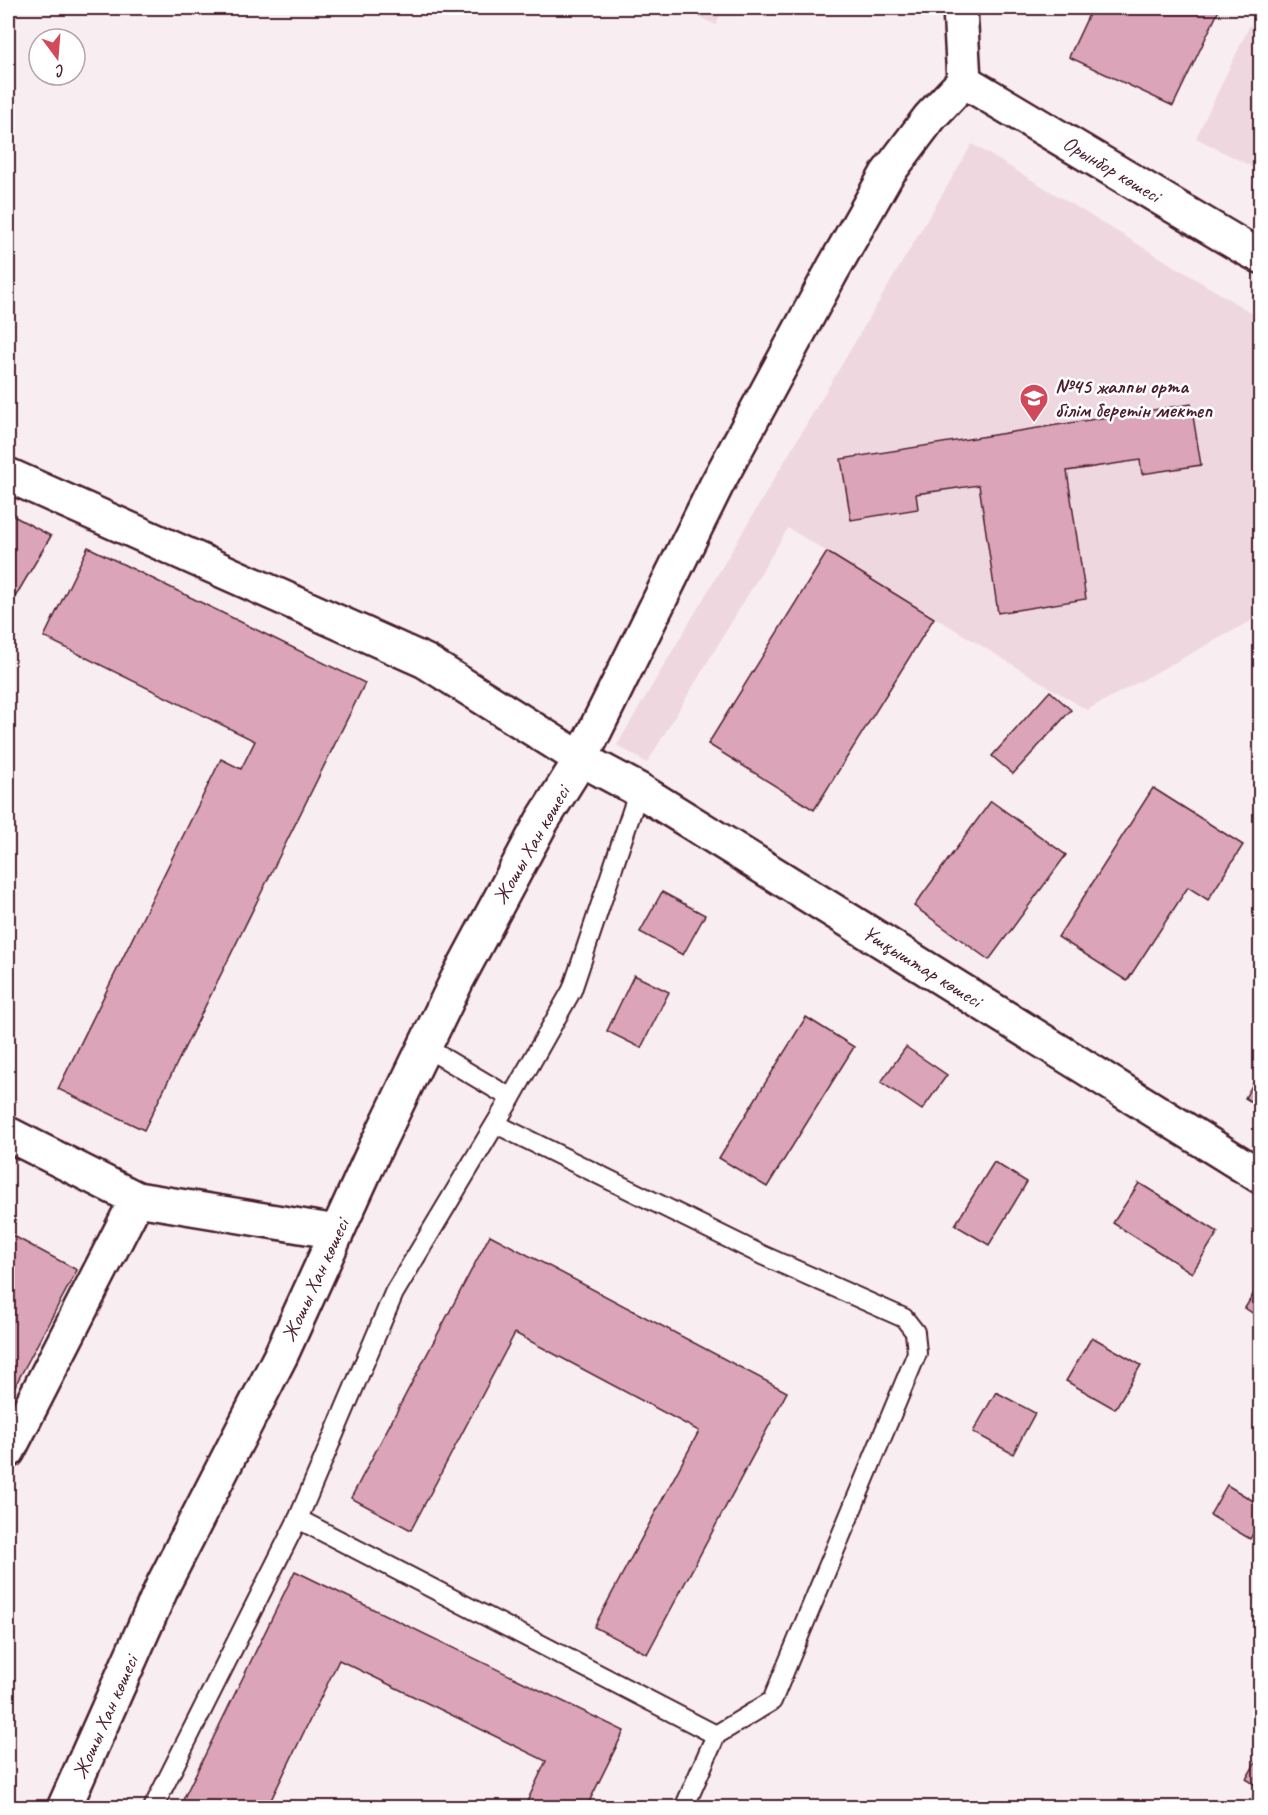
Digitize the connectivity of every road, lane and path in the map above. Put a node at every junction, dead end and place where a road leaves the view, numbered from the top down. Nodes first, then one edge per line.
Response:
1 (960, 8) edge
2 (964, 81) junction
3 (1260, 256) edge
4 (8, 475) edge
5 (581, 759) junction
6 (639, 790) junction
7 (425, 1047) junction
8 (512, 1098) junction
9 (496, 1124) junction
10 (8, 1134) edge
11 (1260, 1176) edge
12 (137, 1199) junction
13 (337, 1232) junction
14 (8, 1451) edge
15 (298, 1519) junction
16 (716, 1735) junction
17 (64, 1808) edge
18 (153, 1808) edge
19 (684, 1808) edge

1 - 2 street
2 - 3 street, Орынбор көшесі
2 - 5 street, Жошы Хан көшесі
4 - 5 street, Ұшқыштар көшесі
5 - 6 street, Ұшқыштар көшесі
5 - 7 street, Жошы Хан көшесі
6 - 8 lane
6 - 11 street, Ұшқыштар көшесі
7 - 8 lane
7 - 13 street, Жошы Хан көшесі
8 - 9 lane
9 - 15 lane
9 - 16 lane
10 - 12 street
12 - 13 street
12 - 14 street
13 - 17 street, Жошы Хан көшесі
15 - 16 lane
15 - 18 lane
16 - 19 lane

